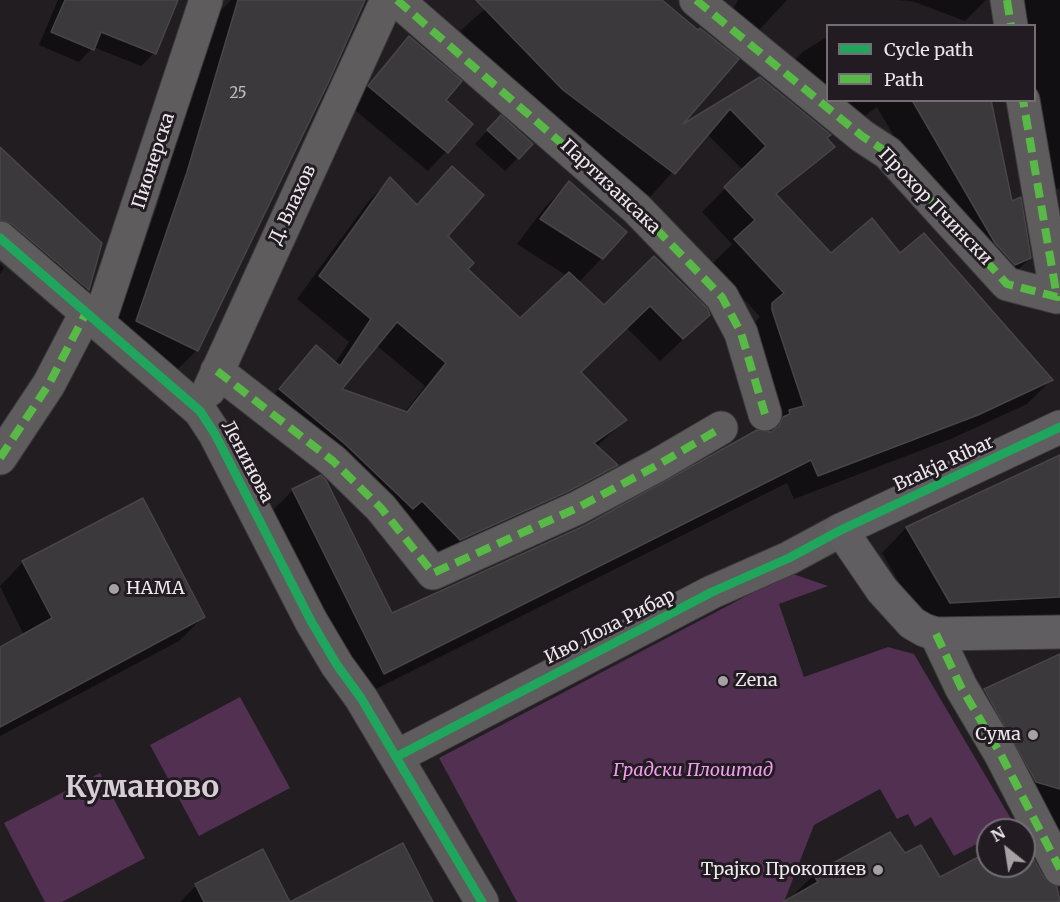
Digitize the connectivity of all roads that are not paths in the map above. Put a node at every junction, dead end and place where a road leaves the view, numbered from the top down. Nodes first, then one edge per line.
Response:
1 (206, 0) edge
2 (387, 0) edge
3 (397, 0) edge
4 (696, 0) edge
5 (1007, 0) edge
6 (1011, 24) edge
7 (1023, 102) edge
8 (0, 238) edge
9 (1059, 300) edge
10 (93, 317) junction
11 (217, 371) junction
12 (200, 411) junction
13 (765, 414) dead end
14 (1060, 427) edge
15 (721, 428) dead end
16 (0, 457) edge
17 (841, 530) junction
18 (1060, 632) edge
19 (936, 634) junction
20 (396, 757) junction
21 (1060, 869) edge
22 (482, 902) edge

1 - 10 street, Пионерска
2 - 11 street, Д. Влахов
3 - 13 street, Партизансака
4 - 9 street, Прохор Пчински
5 - 6 street
7 - 9 street, Прохор Пчински
8 - 10 street, Ленинова
10 - 12 street, Ленинова
10 - 16 street, Пионерска
11 - 12 street, Д. Влахов
11 - 15 street
12 - 20 street, Ленинова
14 - 17 street, Brakja Ribar
17 - 19 street
17 - 20 street, Иво Лола Рибар
18 - 19 street
19 - 21 street
20 - 22 street, Ленинова

